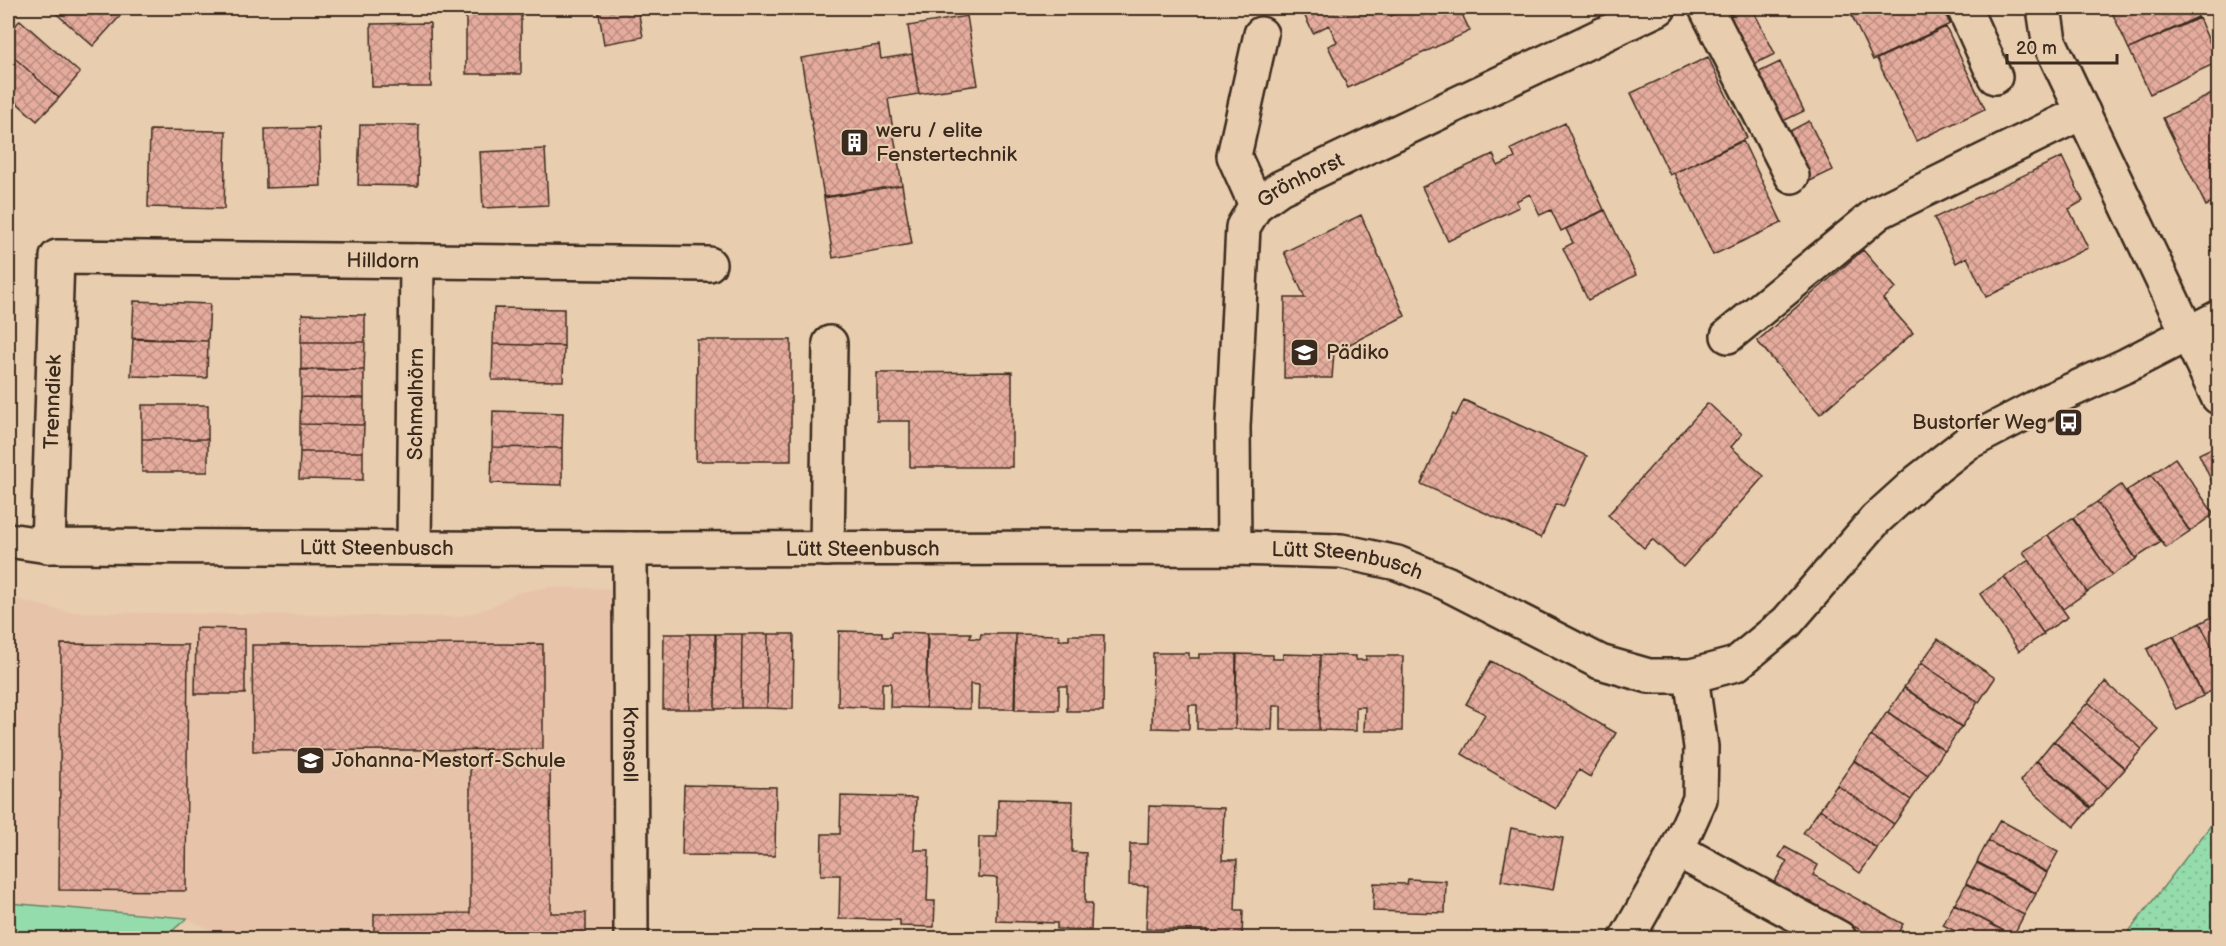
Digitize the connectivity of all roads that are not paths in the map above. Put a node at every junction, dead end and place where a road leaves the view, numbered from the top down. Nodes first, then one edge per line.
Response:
1 (1659, 8) edge
2 (1706, 8) edge
3 (1964, 8) edge
4 (2044, 8) edge
5 (1261, 34) dead end
6 (1995, 77) dead end
7 (2083, 112) junction
8 (1792, 176) dead end
9 (1256, 206) junction
10 (57, 257) joint
11 (417, 261) junction
12 (709, 264) dead end
13 (2218, 318) edge
14 (2189, 332) junction
15 (1728, 336) dead end
16 (830, 344) dead end
17 (2218, 397) edge
18 (8, 540) edge
19 (48, 546) junction
20 (414, 548) junction
21 (1234, 548) junction
22 (630, 549) junction
23 (827, 549) junction
24 (1691, 676) junction
25 (1677, 849) junction
26 (631, 939) edge
27 (1627, 939) edge
28 (1839, 939) edge

1 - 9 street, Grönhorst
2 - 8 street
3 - 6 street
4 - 7 street
5 - 9 street
7 - 14 street
7 - 15 street
9 - 21 street, Grönhorst
10 - 11 street, Hilldorn
10 - 19 street, Trenndiek
11 - 12 street, Hilldorn
11 - 20 street, Schmalhörn
13 - 14 street
14 - 17 street
14 - 24 street
16 - 23 street
18 - 19 street, Lütt Steenbusch
19 - 20 street, Lütt Steenbusch
20 - 22 street, Lütt Steenbusch
21 - 23 street, Lütt Steenbusch
21 - 24 street, Lütt Steenbusch
22 - 23 street, Lütt Steenbusch
22 - 26 street, Kronsoll
24 - 25 street
25 - 27 street
25 - 28 street

